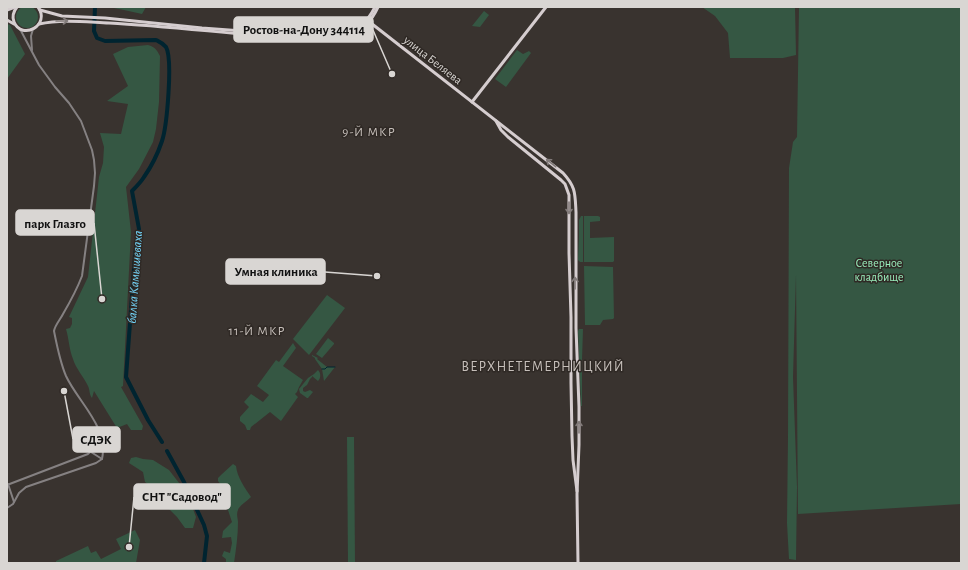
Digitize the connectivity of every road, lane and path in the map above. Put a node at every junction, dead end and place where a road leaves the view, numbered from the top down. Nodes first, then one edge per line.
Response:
1 (16, 7) edge
2 (376, 7) edge
3 (546, 7) edge
4 (39, 9) edge
5 (7, 10) edge
6 (7, 20) edge
7 (368, 21) junction
8 (39, 24) junction
9 (16, 25) junction
10 (19, 28) junction
11 (33, 29) junction
12 (356, 32) junction
13 (32, 51) junction
14 (472, 102) junction
15 (494, 118) junction
16 (532, 149) junction
17 (525, 151) junction
18 (570, 240) junction
19 (576, 244) junction
20 (578, 382) junction
21 (571, 383) junction
22 (99, 431) junction
23 (579, 445) junction
24 (572, 446) junction
25 (91, 452) junction
26 (102, 459) junction
27 (7, 485) edge
28 (577, 494) junction
29 (14, 502) junction
30 (7, 508) edge
31 (578, 563) edge

1 - 5 main road
1 - 9 main road
2 - 7 main road
3 - 14 main road
4 - 8 main road
4 - 12 main road
6 - 9 main road
7 - 12 main road
7 - 14 main road, улица Беляева
8 - 11 main road
8 -> 12 main road
9 - 10 main road
10 - 11 main road
10 - 13 street
11 - 13 street
13 - 22 street
14 - 15 main road, улица Беляева
15 - 16 main road, улица Беляева
15 - 17 main road
16 - 17 main road
19 -> 16 main road, улица Беляева
17 -> 18 main road
18 - 19 main road
18 - 21 main road
20 -> 19 main road, улица Беляева
20 - 21 main road
23 -> 20 main road, улица Беляева
21 - 24 main road
22 - 25 street
22 - 26 street
23 - 24 main road
23 - 28 main road, улица Беляева
24 - 28 main road
25 - 26 street
25 - 27 street
26 - 29 street
27 - 29 street
28 - 31 main road
29 - 30 street

